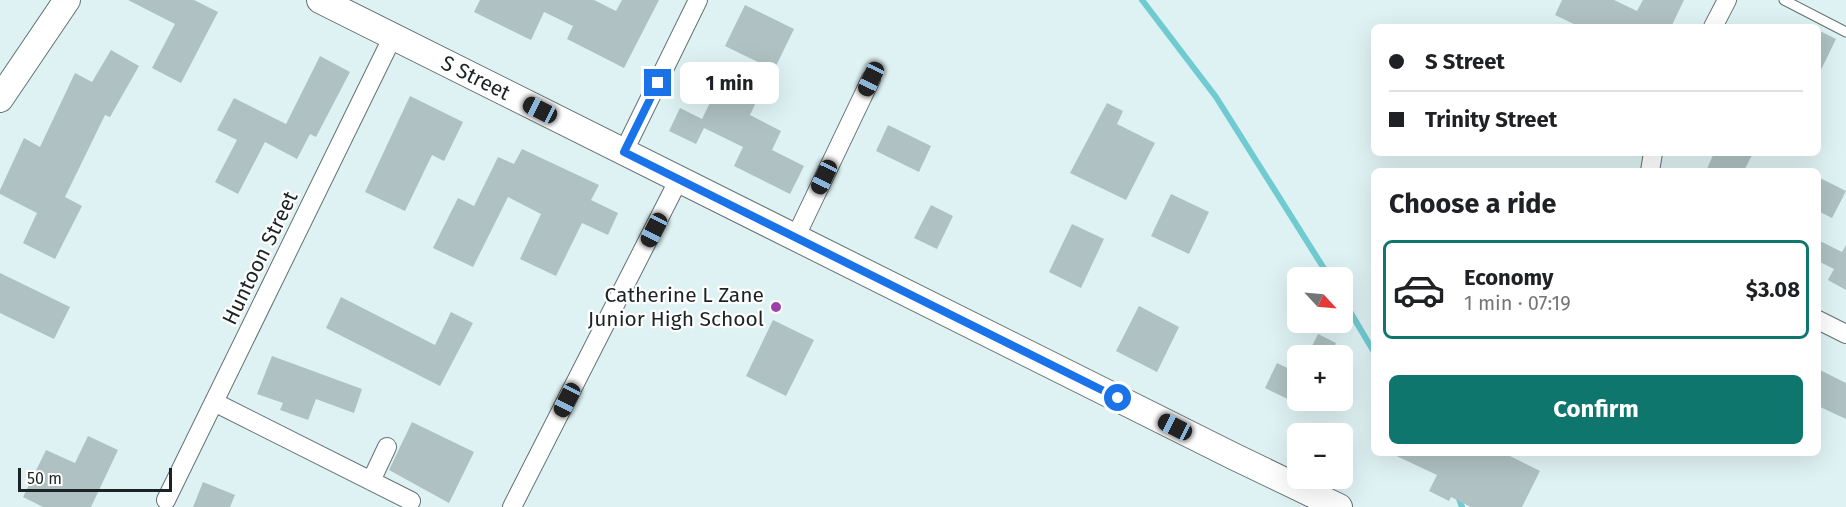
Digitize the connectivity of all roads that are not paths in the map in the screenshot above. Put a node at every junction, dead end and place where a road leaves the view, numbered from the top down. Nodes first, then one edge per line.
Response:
1 (67, 0) edge
2 (320, 0) edge
3 (699, 0) edge
4 (1727, 0) edge
5 (1784, 0) edge
6 (1715, 24) edge
7 (1846, 32) edge
8 (393, 36) junction
9 (871, 79) dead end
10 (0, 99) edge
11 (624, 152) junction
12 (679, 179) junction
13 (796, 236) junction
14 (1821, 322) edge
15 (1846, 334) edge
16 (214, 402) junction
17 (387, 447) dead end
18 (371, 481) junction
19 (166, 500) dead end
20 (411, 501) dead end
21 (512, 507) edge
22 (1339, 507) edge

1 - 10 main road
2 - 8 main road, S Street
3 - 11 street
4 - 6 street
5 - 7 lane
8 - 11 main road, S Street
8 - 16 street, Huntoon Street
9 - 13 street
11 - 12 main road, S Street
12 - 13 main road, S Street
12 - 21 street
13 - 22 main road, S Street
14 - 15 street
16 - 18 street
16 - 19 street, Huntoon Street
17 - 18 street
18 - 20 street

